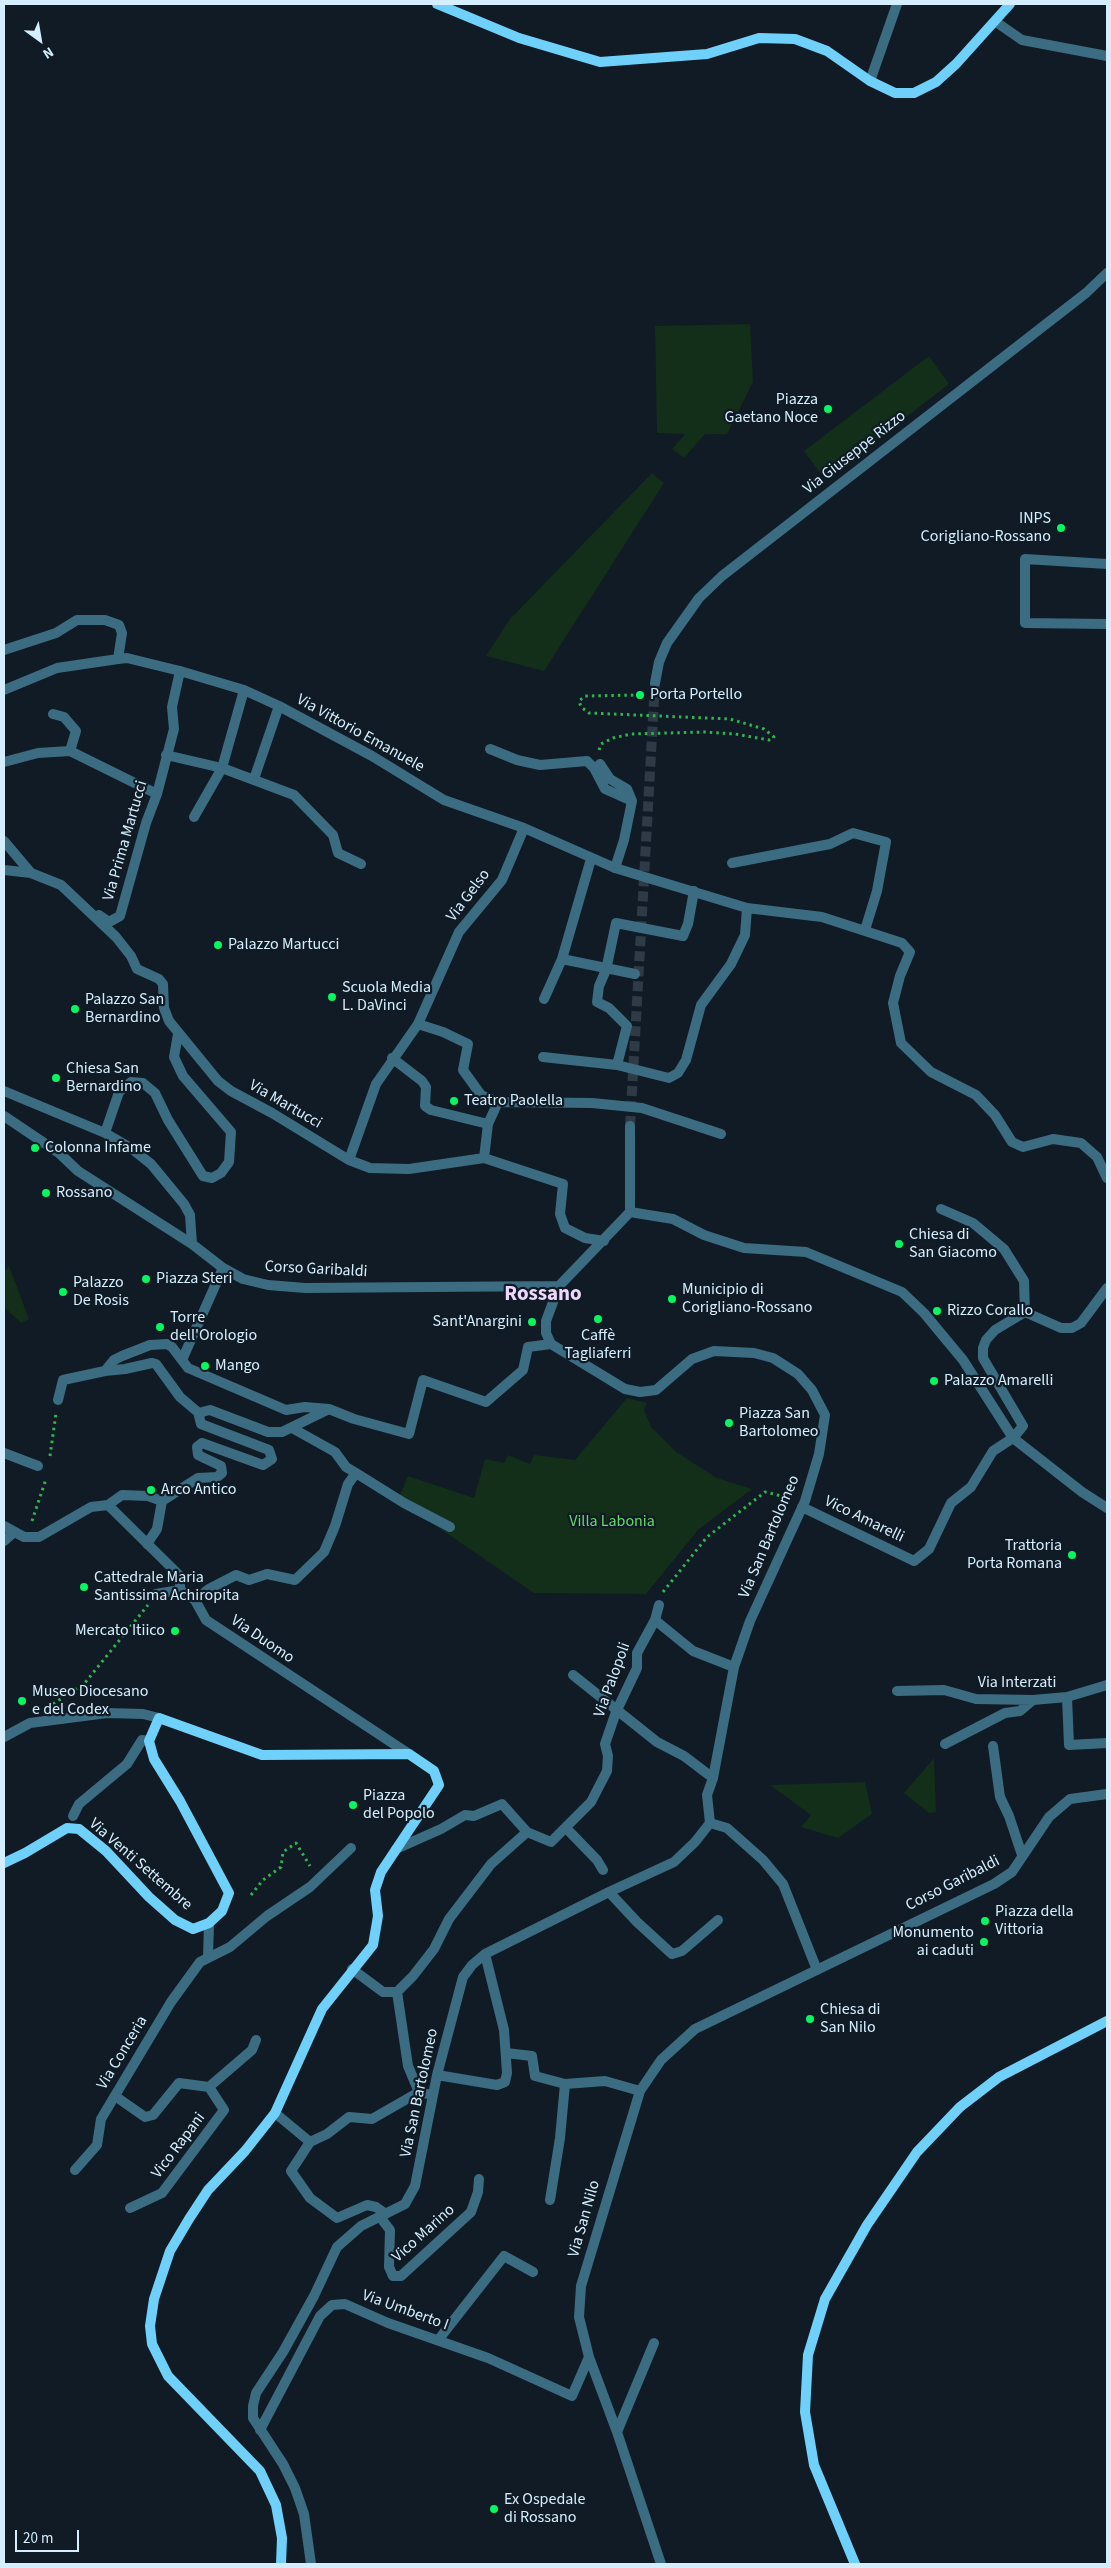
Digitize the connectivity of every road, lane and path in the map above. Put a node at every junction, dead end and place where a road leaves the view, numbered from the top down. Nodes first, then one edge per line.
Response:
1 (438, 4) edge
2 (897, 4) edge
3 (1010, 4) edge
4 (996, 22) junction
5 (1107, 56) edge
6 (870, 82) junction
7 (1107, 272) edge
8 (1107, 564) edge
9 (1107, 624) edge
10 (4, 650) edge
11 (118, 659) junction
12 (180, 671) junction
13 (655, 683) tunnel mouth
14 (4, 690) edge
15 (244, 690) junction
16 (640, 695) dead end
17 (279, 706) junction
18 (53, 714) dead end
19 (490, 749) dead end
20 (70, 751) junction
21 (166, 755) junction
22 (4, 762) edge
23 (600, 764) joint
24 (222, 768) junction
25 (254, 779) junction
26 (157, 794) junction
27 (632, 801) junction
28 (194, 817) dead end
29 (524, 828) junction
30 (4, 841) edge
31 (591, 858) junction
32 (732, 863) dead end
33 (361, 864) dead end
34 (615, 868) junction
35 (4, 870) edge
36 (32, 873) junction
37 (694, 891) junction
38 (80, 903) junction
39 (747, 908) junction
40 (865, 930) junction
41 (562, 959) junction
42 (606, 970) junction
43 (635, 974) dead end
44 (544, 999) dead end
45 (418, 1024) junction
46 (178, 1034) junction
47 (392, 1058) junction
48 (543, 1058) dead end
49 (618, 1066) junction
50 (4, 1090) edge
51 (498, 1102) junction
52 (4, 1116) edge
53 (488, 1124) junction
54 (630, 1126) tunnel mouth
55 (105, 1133) junction
56 (721, 1134) dead end
57 (484, 1158) junction
58 (349, 1160) junction
59 (1107, 1174) edge
60 (940, 1209) dead end
61 (630, 1212) junction
62 (604, 1241) junction
63 (192, 1244) junction
64 (223, 1268) junction
65 (559, 1286) junction
66 (1107, 1288) edge
67 (1025, 1312) junction
68 (551, 1344) junction
69 (182, 1360) junction
70 (105, 1371) junction
71 (58, 1400) dead end
72 (329, 1409) junction
73 (200, 1414) junction
74 (292, 1428) junction
75 (1013, 1438) junction
76 (4, 1453) edge
77 (38, 1466) dead end
78 (356, 1473) junction
79 (162, 1501) junction
80 (804, 1504) junction
81 (108, 1505) junction
82 (1107, 1508) edge
83 (4, 1526) edge
84 (450, 1526) dead end
85 (14, 1532) junction
86 (4, 1541) edge
87 (147, 1544) junction
88 (180, 1590) junction
89 (156, 1594) joint
90 (194, 1600) junction
91 (659, 1601) joint
92 (655, 1620) junction
93 (734, 1667) junction
94 (573, 1675) dead end
95 (1107, 1685) edge
96 (897, 1691) dead end
97 (1067, 1697) junction
98 (1033, 1700) junction
99 (616, 1712) junction
100 (159, 1718) junction
101 (30, 1723) junction
102 (4, 1738) edge
103 (149, 1741) junction
104 (1107, 1743) edge
105 (945, 1744) dead end
106 (994, 1746) dead end
107 (409, 1754) junction
108 (714, 1778) junction
109 (1107, 1794) edge
110 (73, 1816) dead end
111 (710, 1823) junction
112 (566, 1828) junction
113 (527, 1832) junction
114 (351, 1848) dead end
115 (396, 1849) junction
116 (1022, 1855) junction
117 (4, 1863) edge
118 (603, 1870) dead end
119 (318, 1879) junction
120 (609, 1892) junction
121 (251, 1895) dead end
122 (718, 1920) dead end
123 (209, 1923) junction
124 (485, 1954) junction
125 (208, 1957) junction
126 (352, 1970) junction
127 (817, 1970) junction
128 (397, 1992) junction
129 (1107, 2021) edge
130 (256, 2040) dead end
131 (506, 2053) junction
132 (437, 2075) junction
133 (565, 2084) junction
134 (209, 2087) junction
135 (640, 2091) junction
136 (420, 2092) junction
137 (432, 2095) junction
138 (115, 2096) junction
139 (275, 2113) junction
140 (310, 2142) junction
141 (75, 2170) dead end
142 (479, 2178) dead end
143 (550, 2200) dead end
144 (130, 2208) dead end
145 (383, 2216) junction
146 (534, 2272) dead end
147 (439, 2340) junction
148 (654, 2343) dead end
149 (589, 2357) junction
150 (260, 2430) junction
151 (617, 2432) junction
152 (281, 2564) edge
153 (311, 2564) edge
154 (661, 2564) edge
155 (855, 2564) edge

1 - 6 main road
2 - 6 street
3 - 4 main road
4 - 5 street
4 - 6 main road
7 - 13 street, Via Giuseppe Rizzo
8 - 9 street
10 - 11 street
11 - 12 street, Via Vittorio Emanuele
11 - 14 street, Via Vittorio Emanuele
12 - 15 street, Via Vittorio Emanuele
12 - 21 street, Via Prima Martucci
15 - 17 street, Via Vittorio Emanuele
15 - 24 street
16 - 23 path
17 - 25 street
17 - 29 street, Via Vittorio Emanuele
18 - 20 street
19 - 27 street
20 - 22 street
20 - 26 street
21 - 24 street
21 - 26 street, Via Prima Martucci
23 - 27 street
24 - 25 street
24 - 28 street
25 - 33 street
26 - 38 street, Via Prima Martucci
27 - 34 street
29 - 31 street, Via Vittorio Emanuele
29 - 45 street, Via Gelso
30 - 36 street
31 - 34 street, Via Vittorio Emanuele
31 - 41 street
32 - 40 street
34 - 37 street, Via Vittorio Emanuele
35 - 36 street, Via Martucci
36 - 38 street, Via Martucci
37 - 39 street, Via Vittorio Emanuele
37 - 42 street
38 - 46 street, Via Martucci
39 - 40 street, Via Vittorio Emanuele
39 - 49 street
40 - 59 street, Via Vittorio Emanuele
41 - 42 street
41 - 44 street
42 - 43 street
42 - 49 street
45 - 47 street, Via Gelso
45 - 51 street
46 - 55 street
46 - 58 street, Via Martucci
47 - 53 street
47 - 58 street, Via Gelso
48 - 49 street
50 - 55 street
51 - 53 street
51 - 56 street
52 - 63 street, Corso Garibaldi
53 - 57 street
54 - 61 street
55 - 63 street
57 - 58 street, Via Martucci
57 - 62 street, Via Martucci
60 - 67 street
61 - 62 street
61 - 75 street
62 - 65 street
63 - 64 street, Corso Garibaldi
64 - 65 street, Corso Garibaldi
64 - 69 street
65 - 68 street
66 - 67 street
67 - 75 street
68 - 72 street
68 - 80 street, Via San Bartolomeo
69 - 70 street
69 - 72 street
70 - 71 street
70 - 73 street
72 - 74 street
73 - 74 street
73 - 79 street
74 - 78 street
75 - 80 street, Vico Amarelli
75 - 82 street
76 - 77 street
78 - 84 street
78 - 90 street
79 - 81 street
79 - 87 street
80 - 91 path
80 - 93 street, Via San Bartolomeo
81 - 85 street
81 - 87 street
83 - 85 street
85 - 86 street
87 - 88 street
88 - 89 street
88 - 90 street, Via Duomo
89 - 101 path
90 - 107 street, Via Duomo
91 - 92 street, Via Palopoli
92 - 93 street
92 - 99 street, Via Palopoli
93 - 108 street, Via San Bartolomeo
94 - 99 street
95 - 97 street, Via Interzati
96 - 98 street, Via Interzati
97 - 98 street, Via Interzati
97 - 104 street
98 - 105 street
99 - 108 street
99 - 112 street, Via Palopoli
100 - 101 street
100 - 103 main road
100 - 107 main road
101 - 102 street
103 - 110 street
103 - 123 main road
106 - 116 street
107 - 115 main road
108 - 111 street, Via San Bartolomeo
109 - 116 street, Corso Garibaldi
111 - 120 street, Via San Bartolomeo
111 - 127 street
112 - 113 street, Via Palopoli
112 - 118 street
113 - 115 street, Via Palopoli
113 - 128 street
114 - 119 street, Via Conceria
115 - 126 main road
116 - 127 street, Corso Garibaldi
117 - 123 main road, Via Venti Settembre
119 - 121 path
119 - 125 street, Via Conceria
120 - 122 street
120 - 124 street, Via San Bartolomeo
123 - 125 street
124 - 131 street
124 - 132 street, Via San Bartolomeo
125 - 138 street, Via Conceria
126 - 128 street
126 - 139 main road
127 - 135 street, Via San Nilo
128 - 136 street
129 - 155 main road
130 - 134 street
131 - 132 street
131 - 133 street
132 - 137 street, Via San Bartolomeo
133 - 135 street
133 - 143 street
134 - 138 street, Vico Rapani
134 - 144 street, Vico Rapani
135 - 149 street, Via San Nilo
136 - 137 street
136 - 140 street
137 - 145 street, Via San Bartolomeo
138 - 141 street, Via Conceria
139 - 140 street
139 - 152 main road
140 - 145 street
142 - 145 street, Vico Marino
145 - 150 street, Via San Bartolomeo
146 - 147 street
147 - 149 street, Via Umberto I
147 - 150 street, Via Umberto I
148 - 151 street
149 - 151 street, Via San Nilo
150 - 153 street, Via San Bartolomeo
151 - 154 street, Via San Nilo

